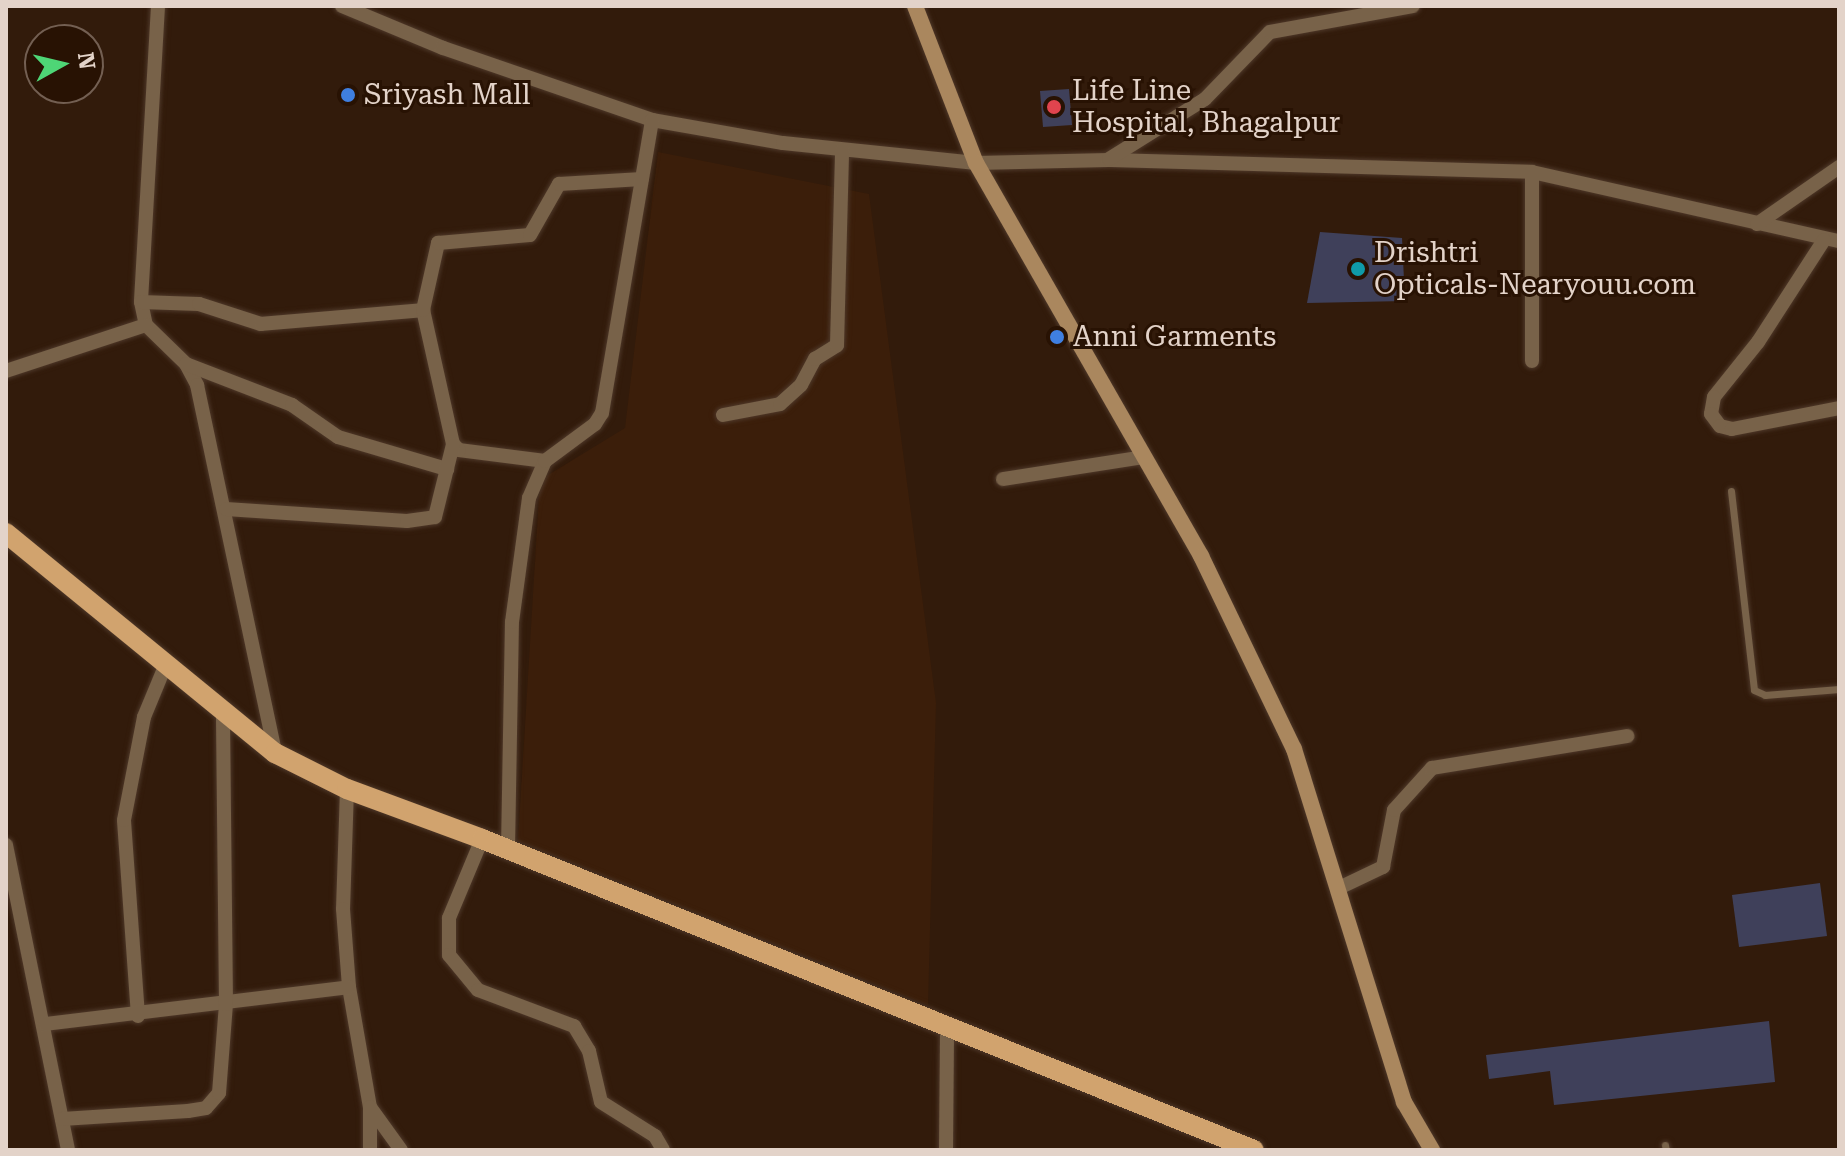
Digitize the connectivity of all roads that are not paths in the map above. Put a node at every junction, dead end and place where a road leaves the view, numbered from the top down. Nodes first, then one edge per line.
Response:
1 (158, 6) edge
2 (342, 6) edge
3 (915, 6) edge
4 (1411, 7) edge
5 (652, 120) junction
6 (842, 150) junction
7 (1109, 160) junction
8 (976, 163) junction
9 (1839, 167) edge
10 (1532, 172) junction
11 (642, 179) junction
12 (1757, 224) junction
13 (1832, 240) edge
14 (141, 302) junction
15 (423, 310) junction
16 (146, 325) junction
17 (1532, 361) dead end
18 (186, 364) junction
19 (6, 371) edge
20 (1839, 408) edge
21 (723, 415) dead end
22 (453, 444) junction
23 (1144, 457) junction
24 (545, 461) junction
25 (447, 469) junction
26 (1003, 479) dead end
27 (1731, 491) dead end
28 (226, 509) junction
29 (6, 533) edge
30 (166, 664) junction
31 (1839, 689) edge
32 (223, 711) junction
33 (1627, 736) dead end
34 (275, 753) junction
35 (347, 789) junction
36 (482, 839) junction
37 (6, 845) edge
38 (508, 849) junction
39 (1341, 887) junction
40 (349, 987) junction
41 (226, 1004) junction
42 (138, 1016) junction
43 (45, 1024) junction
44 (947, 1026) junction
45 (370, 1107) junction
46 (62, 1119) junction
47 (68, 1150) edge
48 (370, 1150) edge
49 (401, 1150) edge
50 (663, 1150) edge
51 (946, 1150) edge
52 (1254, 1150) edge
53 (1432, 1150) edge

1 - 14 street
2 - 5 street
3 - 8 main road
4 - 7 street
5 - 6 street
5 - 11 street
6 - 8 street
6 - 21 street
7 - 8 street
7 - 10 street
8 - 23 main road
9 - 12 street
10 - 12 street
10 - 17 street
11 - 15 street
11 - 24 street
12 - 13 street
13 - 20 street
14 - 15 street
14 - 16 street
15 - 22 street
16 - 18 street
16 - 19 street
18 - 25 street
18 - 28 street
22 - 24 street
22 - 25 street
23 - 26 street
23 - 39 main road
24 - 38 street
25 - 28 street
27 - 31 lane
28 - 34 street
29 - 30 main road
30 - 32 main road
30 - 42 street
32 - 34 main road
32 - 41 street
33 - 39 street
34 - 35 main road
35 - 36 main road
35 - 40 street
36 - 38 main road
36 - 50 street
37 - 43 street
38 - 44 main road
39 - 53 main road
40 - 41 street
40 - 45 street
41 - 42 street
41 - 46 street
42 - 43 street
43 - 46 street
44 - 51 street
44 - 52 main road
45 - 48 street
45 - 49 street
46 - 47 street

